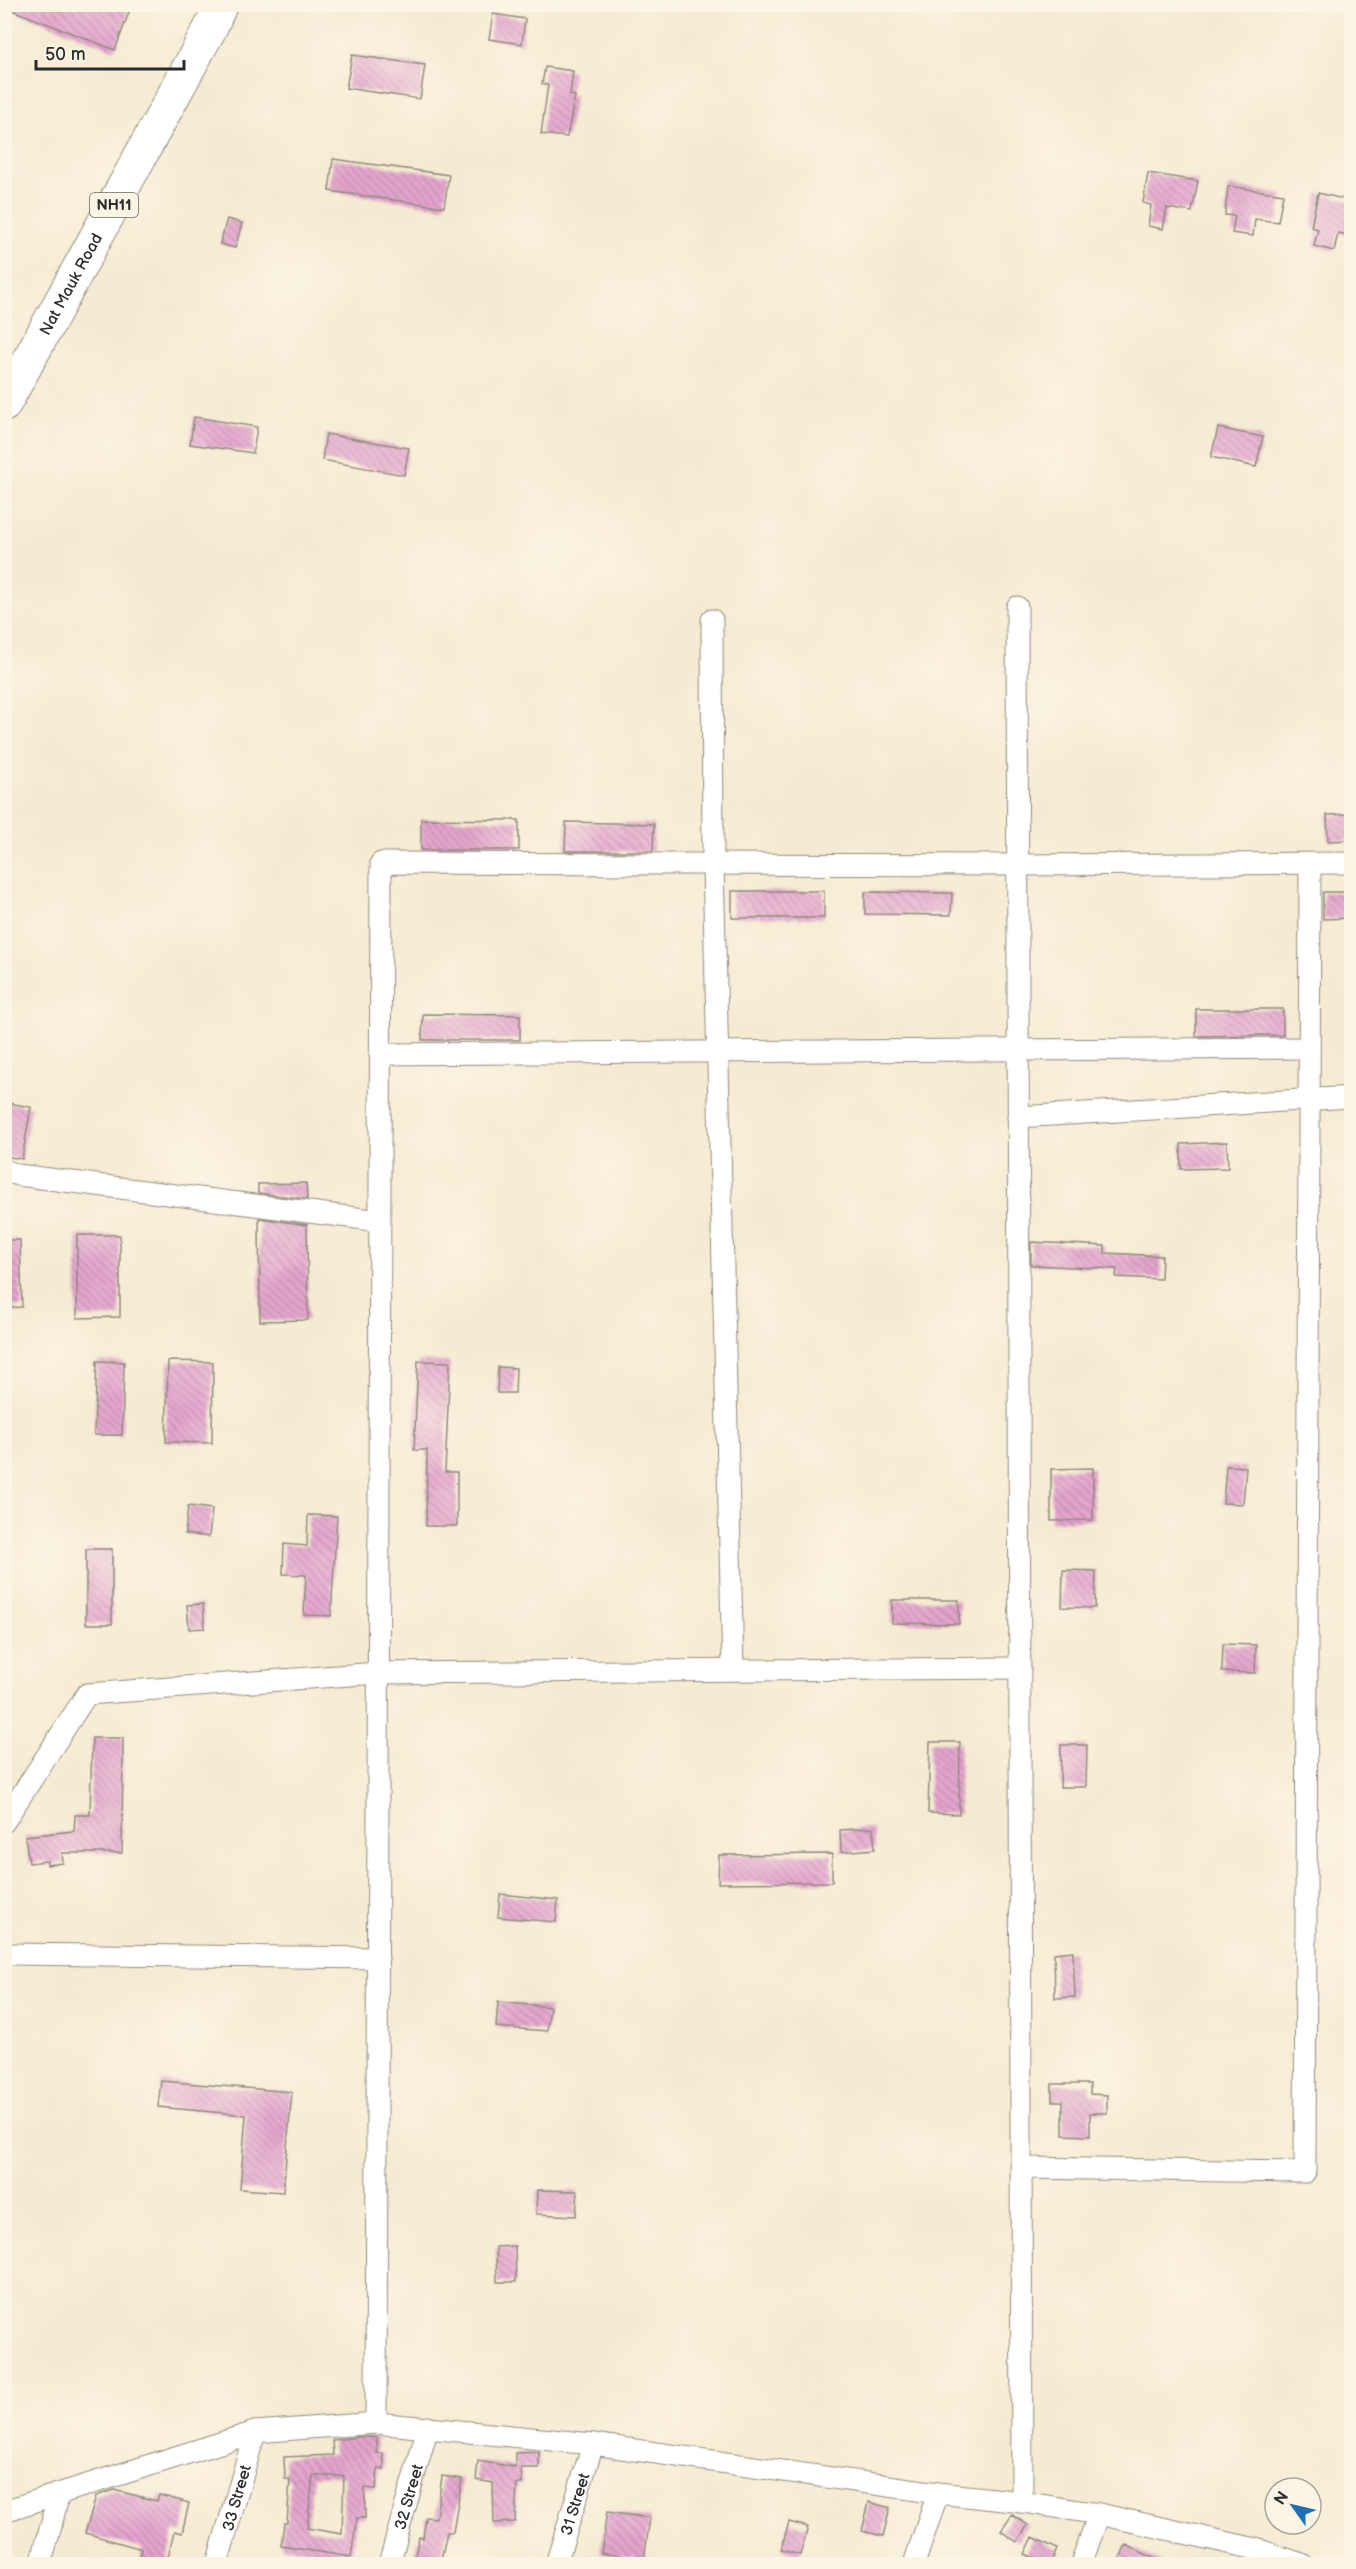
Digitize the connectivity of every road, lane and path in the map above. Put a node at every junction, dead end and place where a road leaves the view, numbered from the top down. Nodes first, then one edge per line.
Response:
1 (220, 4) edge
2 (4, 405) edge
3 (1017, 607) dead end
4 (712, 620) dead end
5 (1352, 863) edge
6 (713, 864) junction
7 (1310, 864) junction
8 (1017, 866) junction
9 (1309, 1048) junction
10 (1018, 1050) junction
11 (718, 1052) junction
12 (381, 1054) junction
13 (1352, 1097) edge
14 (1309, 1100) junction
15 (1018, 1117) junction
16 (4, 1170) edge
17 (380, 1221) junction
18 (1020, 1668) junction
19 (733, 1670) junction
20 (378, 1673) junction
21 (4, 1822) edge
22 (4, 1954) edge
23 (378, 1958) junction
24 (1022, 2168) junction
25 (376, 2423) junction
26 (428, 2427) junction
27 (255, 2432) junction
28 (593, 2444) junction
29 (938, 2493) junction
30 (59, 2494) junction
31 (1022, 2502) junction
32 (4, 2511) edge
33 (1099, 2514) junction
34 (1254, 2557) edge
35 (41, 2565) edge
36 (217, 2565) edge
37 (389, 2565) edge
38 (556, 2565) edge
39 (914, 2565) edge
40 (1081, 2565) edge
41 (1302, 2565) edge

1 - 2 highway, Nat Mauk Road / NH11
3 - 8 street
4 - 6 street
5 - 7 street
6 - 8 street
6 - 11 street
6 - 12 street
7 - 8 street
7 - 9 street
8 - 10 street
9 - 10 street
9 - 14 street
10 - 11 street
10 - 15 street
11 - 12 street
11 - 19 street
12 - 17 street
13 - 14 street
14 - 15 street
14 - 24 street
15 - 18 street
16 - 17 street
17 - 20 street
18 - 19 street
18 - 24 street
19 - 20 street
20 - 21 street
20 - 23 street
22 - 23 street
23 - 25 street
24 - 31 street
25 - 26 street
25 - 27 street
26 - 28 street
26 - 37 street, 32 Street
27 - 30 street
27 - 36 street, 33 Street
28 - 29 street
28 - 38 street, 31 Street
29 - 31 street
29 - 39 street
30 - 32 street
30 - 35 street
31 - 33 street
33 - 34 street
33 - 40 street
34 - 41 street

